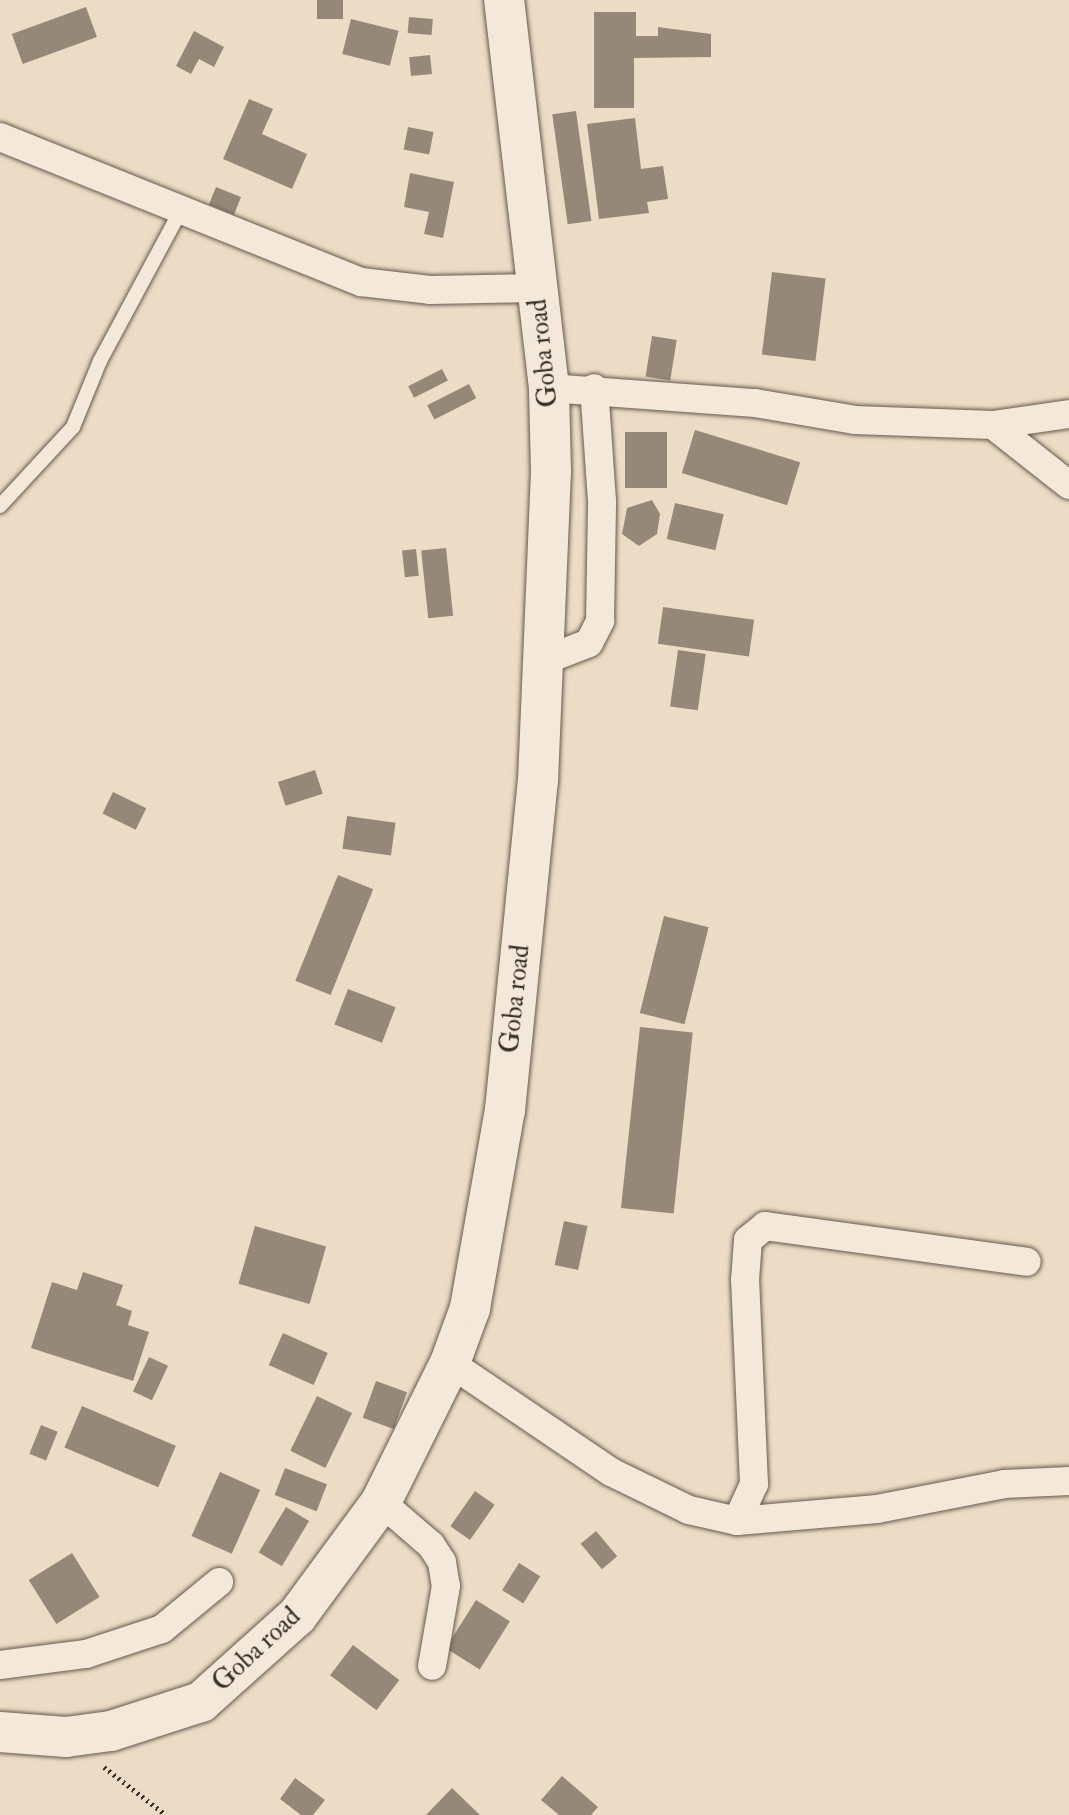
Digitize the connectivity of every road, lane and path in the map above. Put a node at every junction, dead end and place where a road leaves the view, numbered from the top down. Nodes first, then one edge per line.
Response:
1 (504, 0) edge
2 (0, 137) edge
3 (181, 210) junction
4 (537, 288) junction
5 (549, 388) junction
6 (594, 388) junction
7 (1069, 414) edge
8 (993, 425) junction
9 (1069, 485) edge
10 (0, 506) edge
11 (543, 661) junction
12 (1027, 1262) dead end
13 (450, 1363) junction
14 (1069, 1481) edge
15 (381, 1502) junction
16 (737, 1521) junction
17 (219, 1582) dead end
18 (0, 1665) edge
19 (432, 1666) dead end
20 (0, 1732) edge
21 (66, 1737) junction
22 (166, 1815) edge

1 - 4 street, Goba road
2 - 3 street
3 - 4 street
3 - 10 lane
4 - 5 street, Goba road
5 - 6 street
5 - 11 street, Goba road
6 - 8 street
6 - 11 street
7 - 8 street
8 - 9 street
11 - 13 street, Goba road
12 - 16 street
13 - 15 street, Goba road
13 - 16 street
14 - 16 street
15 - 19 street
15 - 21 street, Goba road
17 - 18 street
20 - 21 street, Goba road
21 - 22 path

